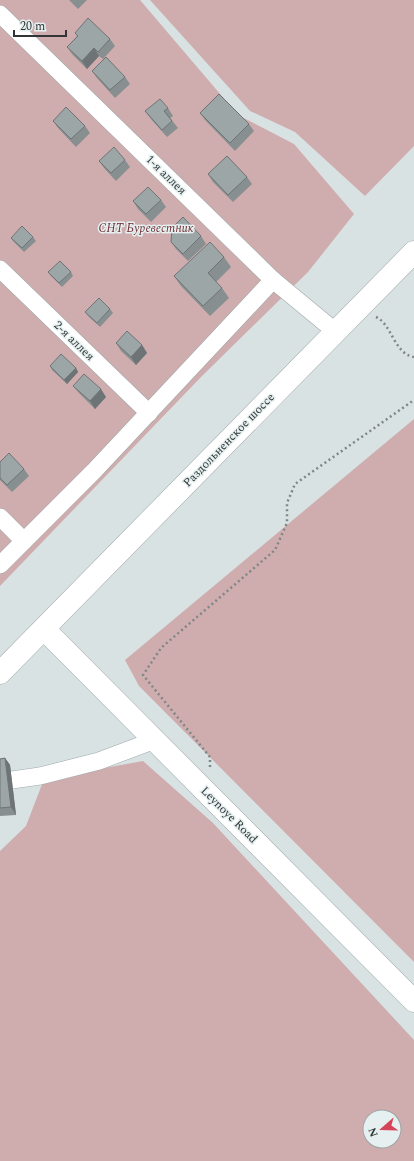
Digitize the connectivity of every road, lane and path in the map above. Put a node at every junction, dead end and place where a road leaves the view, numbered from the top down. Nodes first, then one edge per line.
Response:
1 (0, 14) edge
2 (414, 252) edge
3 (0, 269) edge
4 (273, 280) junction
5 (375, 316) dead end
6 (336, 332) junction
7 (414, 357) edge
8 (414, 400) edge
9 (149, 413) junction
10 (0, 517) edge
11 (24, 541) junction
12 (0, 565) edge
13 (44, 629) junction
14 (0, 673) edge
15 (154, 740) junction
16 (12, 780) dead end
17 (208, 794) junction
18 (414, 1001) edge

1 - 4 lane, 1-я аллея
2 - 6 main road, Раздольненское шоссе
3 - 9 lane, 2-я аллея
4 - 6 lane, 1-я аллея
4 - 9 lane
5 - 7 path
6 - 13 main road, Раздольненское шоссе
8 - 17 path
9 - 11 lane
10 - 11 lane
11 - 12 lane
13 - 14 main road, Раздольненское шоссе
13 - 15 main road, Leynoye Road
15 - 16 lane
15 - 17 main road, Leynoye Road
17 - 18 main road, Leynoye Road

